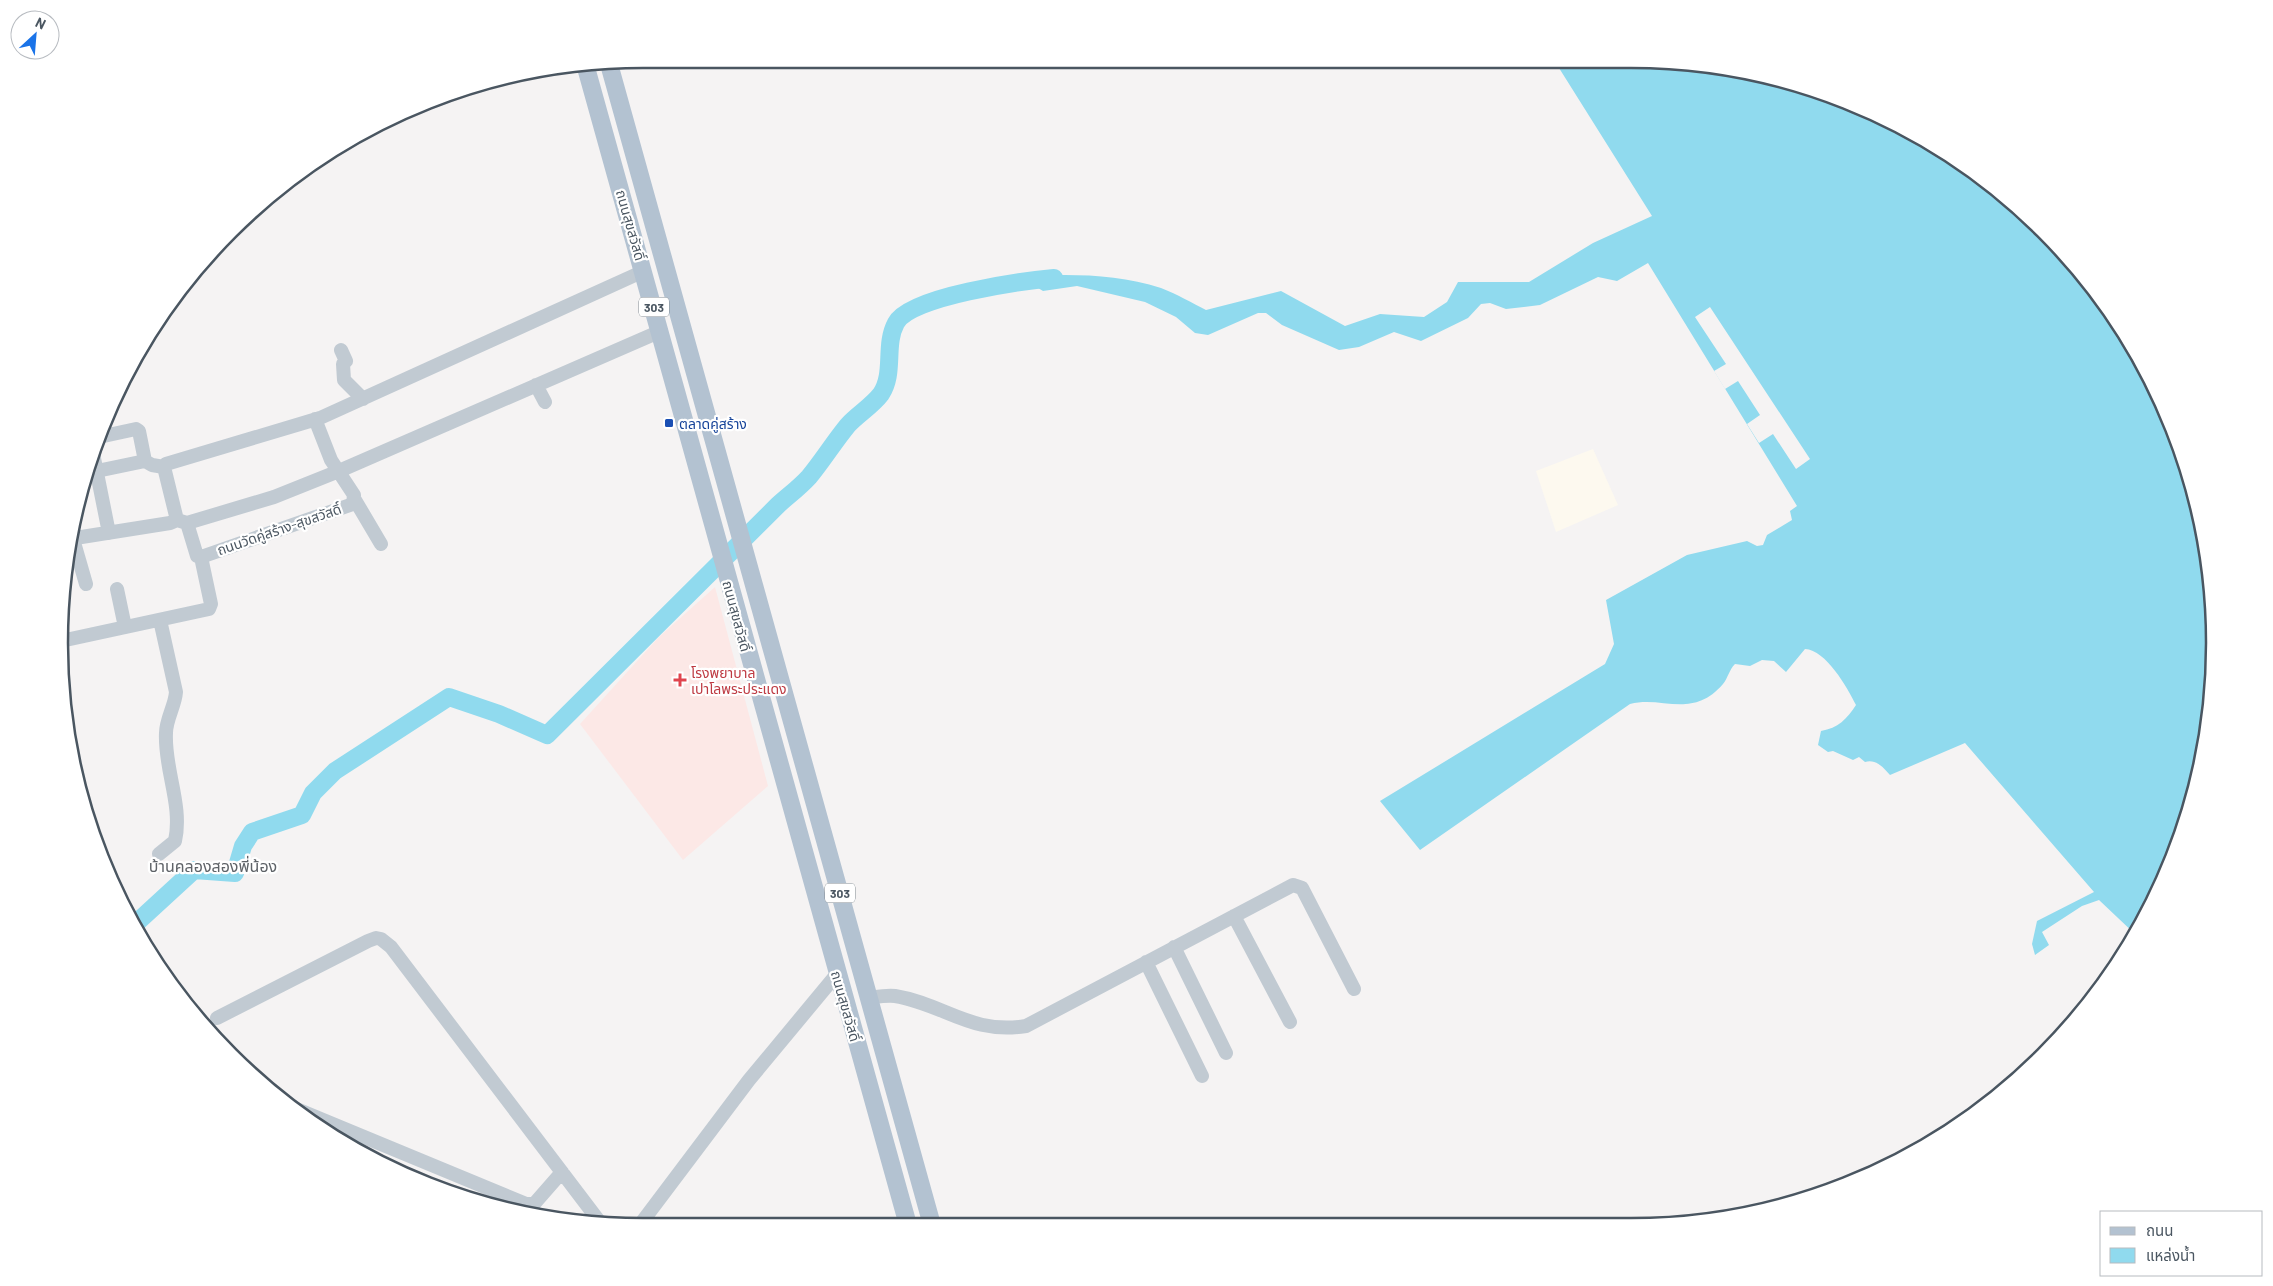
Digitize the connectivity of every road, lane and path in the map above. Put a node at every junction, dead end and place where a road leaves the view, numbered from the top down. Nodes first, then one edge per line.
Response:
1 (610, 69) edge
2 (587, 70) edge
3 (644, 270) junction
4 (661, 331) junction
5 (341, 350) dead end
6 (536, 385) junction
7 (363, 399) junction
8 (544, 402) dead end
9 (315, 419) junction
10 (106, 435) edge
11 (145, 461) junction
12 (96, 465) edge
13 (164, 467) junction
14 (339, 470) junction
15 (97, 471) junction
16 (355, 500) junction
17 (182, 522) junction
18 (109, 533) junction
19 (78, 538) edge
20 (381, 544) dead end
21 (75, 551) edge
22 (201, 557) junction
23 (86, 584) dead end
24 (117, 589) dead end
25 (160, 620) junction
26 (125, 627) junction
27 (68, 639) edge
28 (159, 854) dead end
29 (1234, 916) junction
30 (1174, 947) junction
31 (1146, 962) junction
32 (838, 974) junction
33 (1354, 989) dead end
34 (868, 998) junction
35 (217, 1018) dead end
36 (1290, 1022) dead end
37 (1226, 1054) dead end
38 (1202, 1076) dead end
39 (317, 1117) edge
40 (562, 1172) junction
41 (595, 1216) edge
42 (645, 1218) edge
43 (906, 1218) edge
44 (930, 1218) edge

1 - 34 main road, ถนนสุขสวัสดิ์ / 303
2 - 3 main road, ถนนสุขสวัสดิ์ / 303
3 - 4 main road, ถนนสุขสวัสดิ์ / 303
3 - 7 street
4 - 6 street
4 - 32 main road, ถนนสุขสวัสดิ์ / 303
5 - 7 street
6 - 8 street
6 - 14 street
7 - 9 street
9 - 13 street
9 - 14 street, ถนนวัดคู่สร้าง-สุขสวัสดิ์
10 - 11 street
11 - 13 street
11 - 15 street
12 - 15 street
13 - 17 street
14 - 16 street, ถนนวัดคู่สร้าง-สุขสวัสดิ์
14 - 17 street
15 - 18 street
16 - 20 street
16 - 22 street, ถนนวัดคู่สร้าง-สุขสวัสดิ์
17 - 18 street
17 - 22 street
18 - 19 street
21 - 23 street
22 - 25 street, ถนนวัดคู่สร้าง-สุขสวัสดิ์
24 - 26 street
25 - 26 street, ถนนวัดคู่สร้าง-สุขสวัสดิ์
25 - 28 street
26 - 27 street, ถนนวัดคู่สร้าง-สุขสวัสดิ์
29 - 30 street
29 - 33 street
29 - 36 street
30 - 31 street
30 - 37 street
31 - 34 street
31 - 38 street
32 - 42 street
32 - 43 main road, ถนนสุขสวัสดิ์ / 303
34 - 44 main road, ถนนสุขสวัสดิ์ / 303
35 - 40 street
39 - 40 street
40 - 41 street

